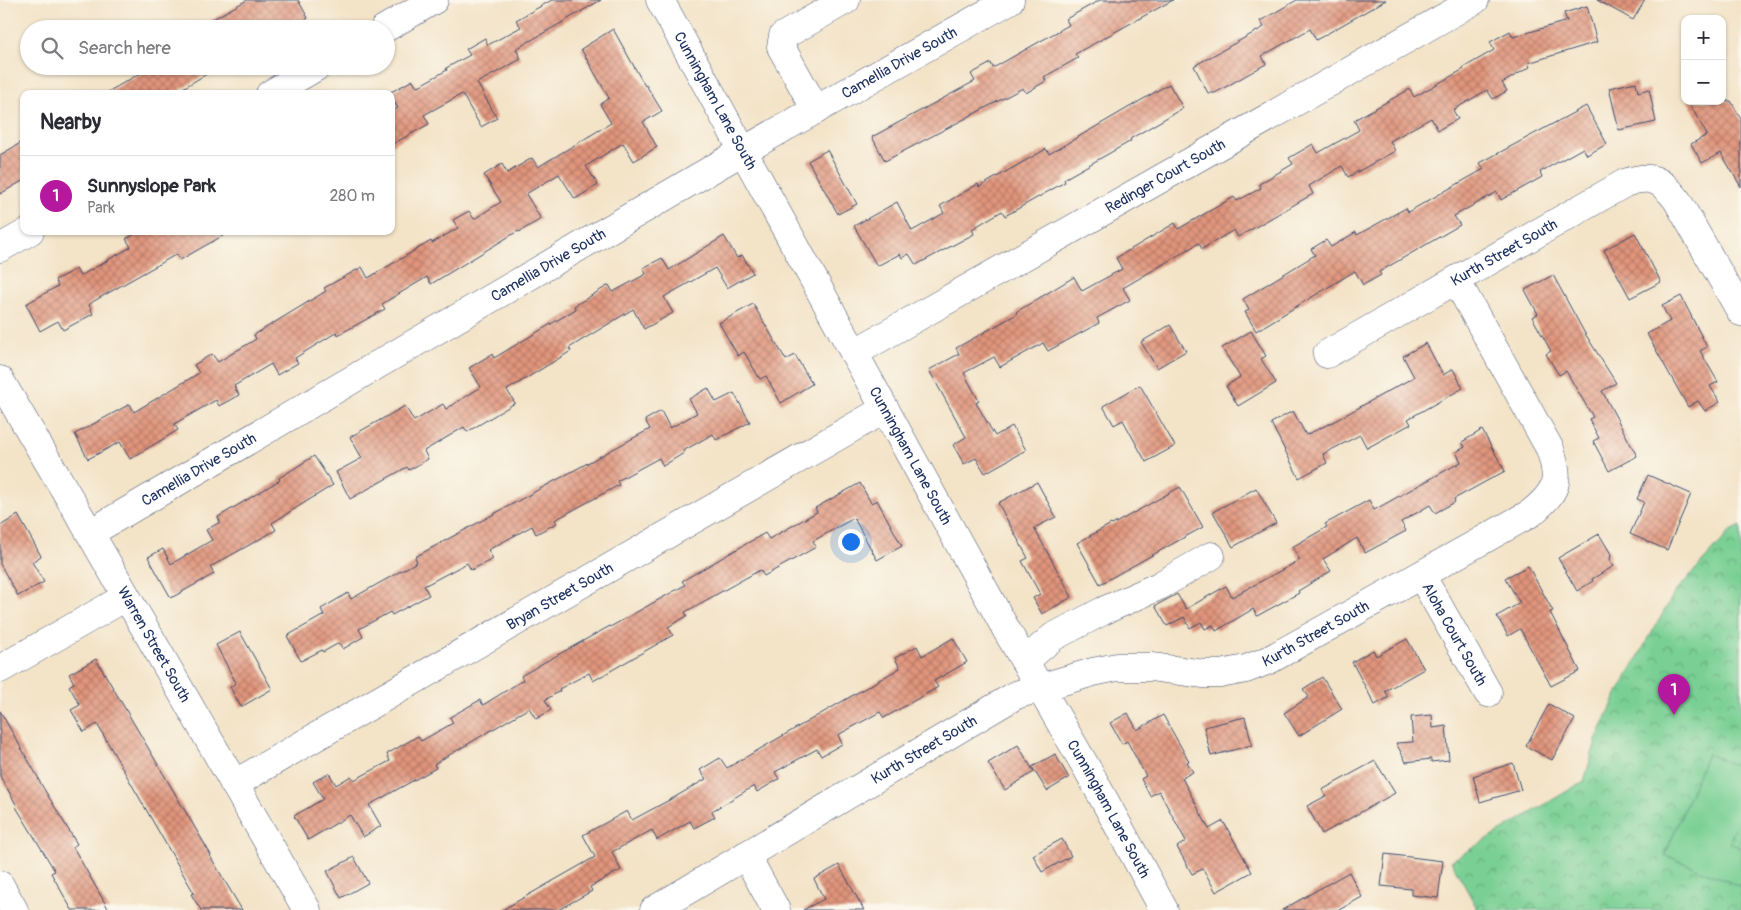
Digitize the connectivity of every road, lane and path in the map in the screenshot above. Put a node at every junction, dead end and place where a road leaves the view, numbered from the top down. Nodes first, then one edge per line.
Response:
1 (434, 0) edge
2 (660, 0) edge
3 (846, 0) edge
4 (1009, 0) edge
5 (1475, 0) edge
6 (395, 23) edge
7 (303, 75) edge
8 (277, 90) edge
9 (816, 110) junction
10 (743, 152) junction
11 (23, 235) edge
12 (0, 248) edge
13 (1456, 280) junction
14 (1741, 312) edge
15 (854, 353) junction
16 (1327, 354) dead end
17 (0, 380) edge
18 (885, 408) junction
19 (90, 532) junction
20 (1210, 556) dead end
21 (1421, 575) junction
22 (126, 597) junction
23 (1025, 661) junction
24 (0, 669) edge
25 (1040, 688) junction
26 (1488, 693) dead end
27 (234, 784) junction
28 (746, 855) junction
29 (0, 885) edge
30 (14, 910) edge
31 (307, 910) edge
32 (654, 910) edge
33 (776, 910) edge
34 (1164, 910) edge

1 - 6 street
2 - 10 street, Cunningham Lane South
3 - 9 street
4 - 9 street, Camellia Drive South
5 - 15 street, Redinger Court South
7 - 8 street
9 - 10 street, Camellia Drive South
10 - 15 street, Cunningham Lane South
10 - 19 street, Camellia Drive South
11 - 12 street
13 - 14 street, Kurth Street South
13 - 16 street
13 - 21 street, Kurth Street South
15 - 18 street, Cunningham Lane South
17 - 19 street, Warren Street South
18 - 23 street, Cunningham Lane South
18 - 27 street, Bryan Street South
19 - 22 street, Warren Street South
20 - 23 street
21 - 25 street, Kurth Street South
21 - 26 street, Aloha Court South
22 - 24 street
22 - 27 street, Warren Street South
23 - 25 street, Cunningham Lane South
25 - 28 street, Kurth Street South
25 - 34 street, Cunningham Lane South
27 - 31 street, Warren Street South
28 - 32 street, Kurth Street South
28 - 33 street
29 - 30 street

